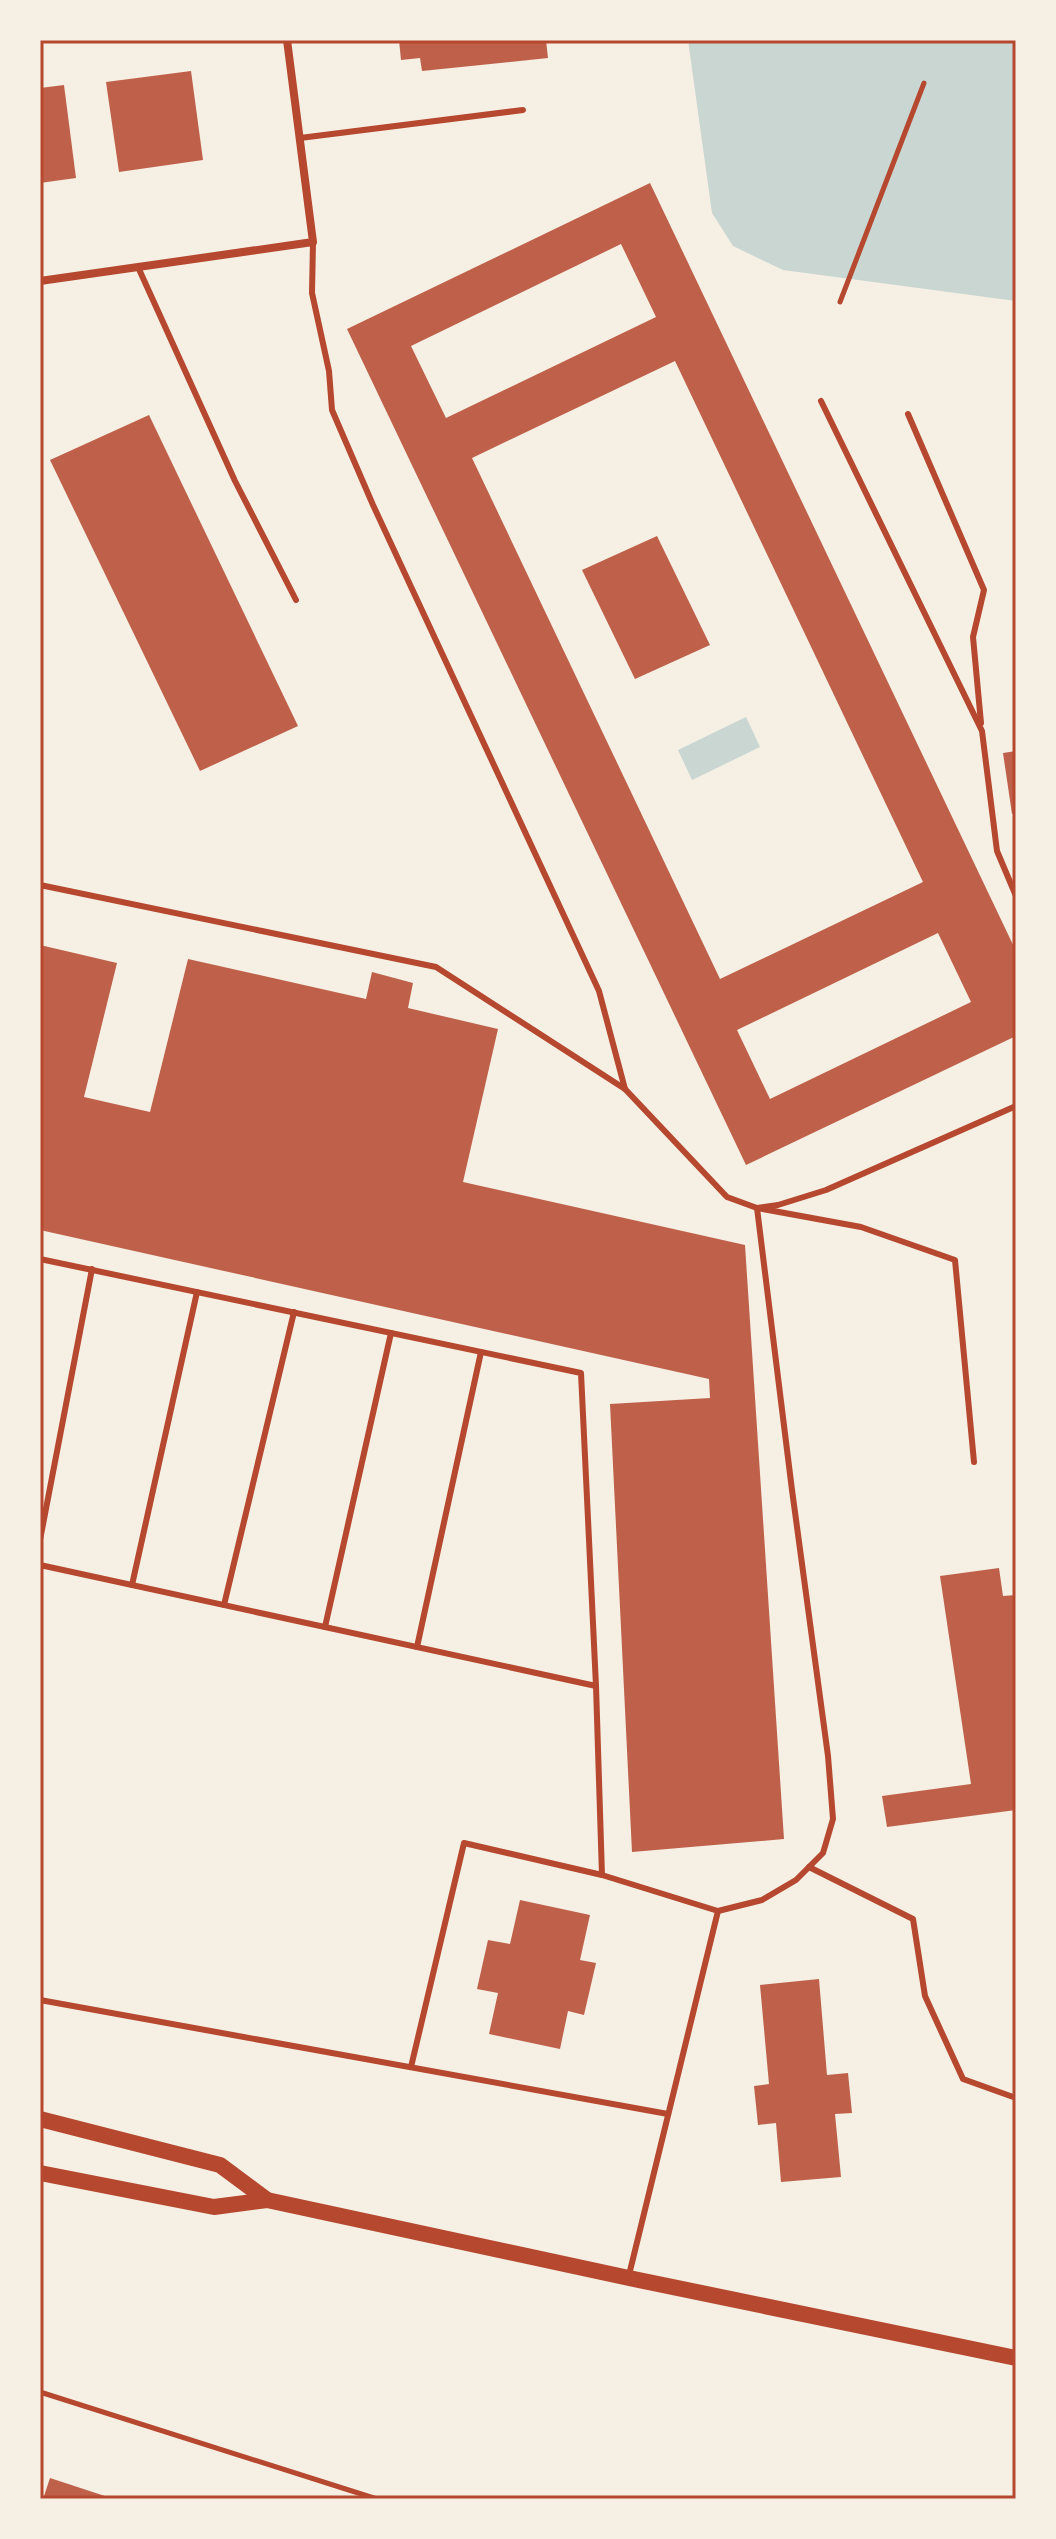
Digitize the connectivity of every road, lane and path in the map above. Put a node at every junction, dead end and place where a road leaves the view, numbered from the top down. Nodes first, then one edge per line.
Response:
1 (287, 40) edge
2 (924, 83) dead end
3 (523, 110) dead end
4 (300, 138) junction
5 (313, 242) junction
6 (138, 267) junction
7 (40, 281) edge
8 (840, 302) dead end
9 (821, 401) dead end
10 (908, 414) dead end
11 (296, 600) dead end
12 (982, 731) junction
13 (40, 885) edge
14 (1016, 896) edge
15 (625, 1089) junction
16 (1016, 1106) edge
17 (757, 1208) junction
18 (40, 1259) edge
19 (92, 1269) junction
20 (197, 1292) junction
21 (294, 1312) junction
22 (391, 1333) junction
23 (481, 1352) junction
24 (974, 1462) dead end
25 (40, 1540) edge
26 (40, 1565) edge
27 (132, 1585) junction
28 (224, 1605) junction
29 (325, 1627) junction
30 (417, 1647) junction
31 (596, 1686) junction
32 (809, 1867) junction
33 (602, 1875) junction
34 (718, 1911) junction
35 (40, 2000) edge
36 (411, 2067) junction
37 (1016, 2098) edge
38 (668, 2114) junction
39 (40, 2119) edge
40 (40, 2173) edge
41 (267, 2200) junction
42 (629, 2278) junction
43 (1016, 2358) edge
44 (40, 2392) edge
45 (377, 2499) edge

1 - 4 street
2 - 8 path
3 - 4 lane
4 - 5 street
5 - 6 street
5 - 15 lane
6 - 7 street
6 - 11 lane
9 - 12 lane
10 - 12 lane
12 - 14 lane
13 - 15 lane
15 - 17 lane
16 - 17 lane
17 - 24 lane
17 - 32 lane
18 - 19 lane
19 - 20 lane
19 - 25 lane
20 - 21 lane
20 - 27 lane
21 - 22 lane
21 - 28 lane
22 - 23 lane
22 - 29 lane
23 - 30 lane
23 - 31 lane
26 - 27 lane
27 - 28 lane
28 - 29 lane
29 - 30 lane
30 - 31 lane
31 - 33 lane
32 - 34 lane
32 - 37 lane
33 - 34 lane
33 - 36 lane
34 - 38 lane
35 - 36 lane
36 - 38 lane
38 - 42 lane
39 - 41 main road
40 - 41 main road
41 - 42 main road
42 - 43 main road
44 - 45 path

